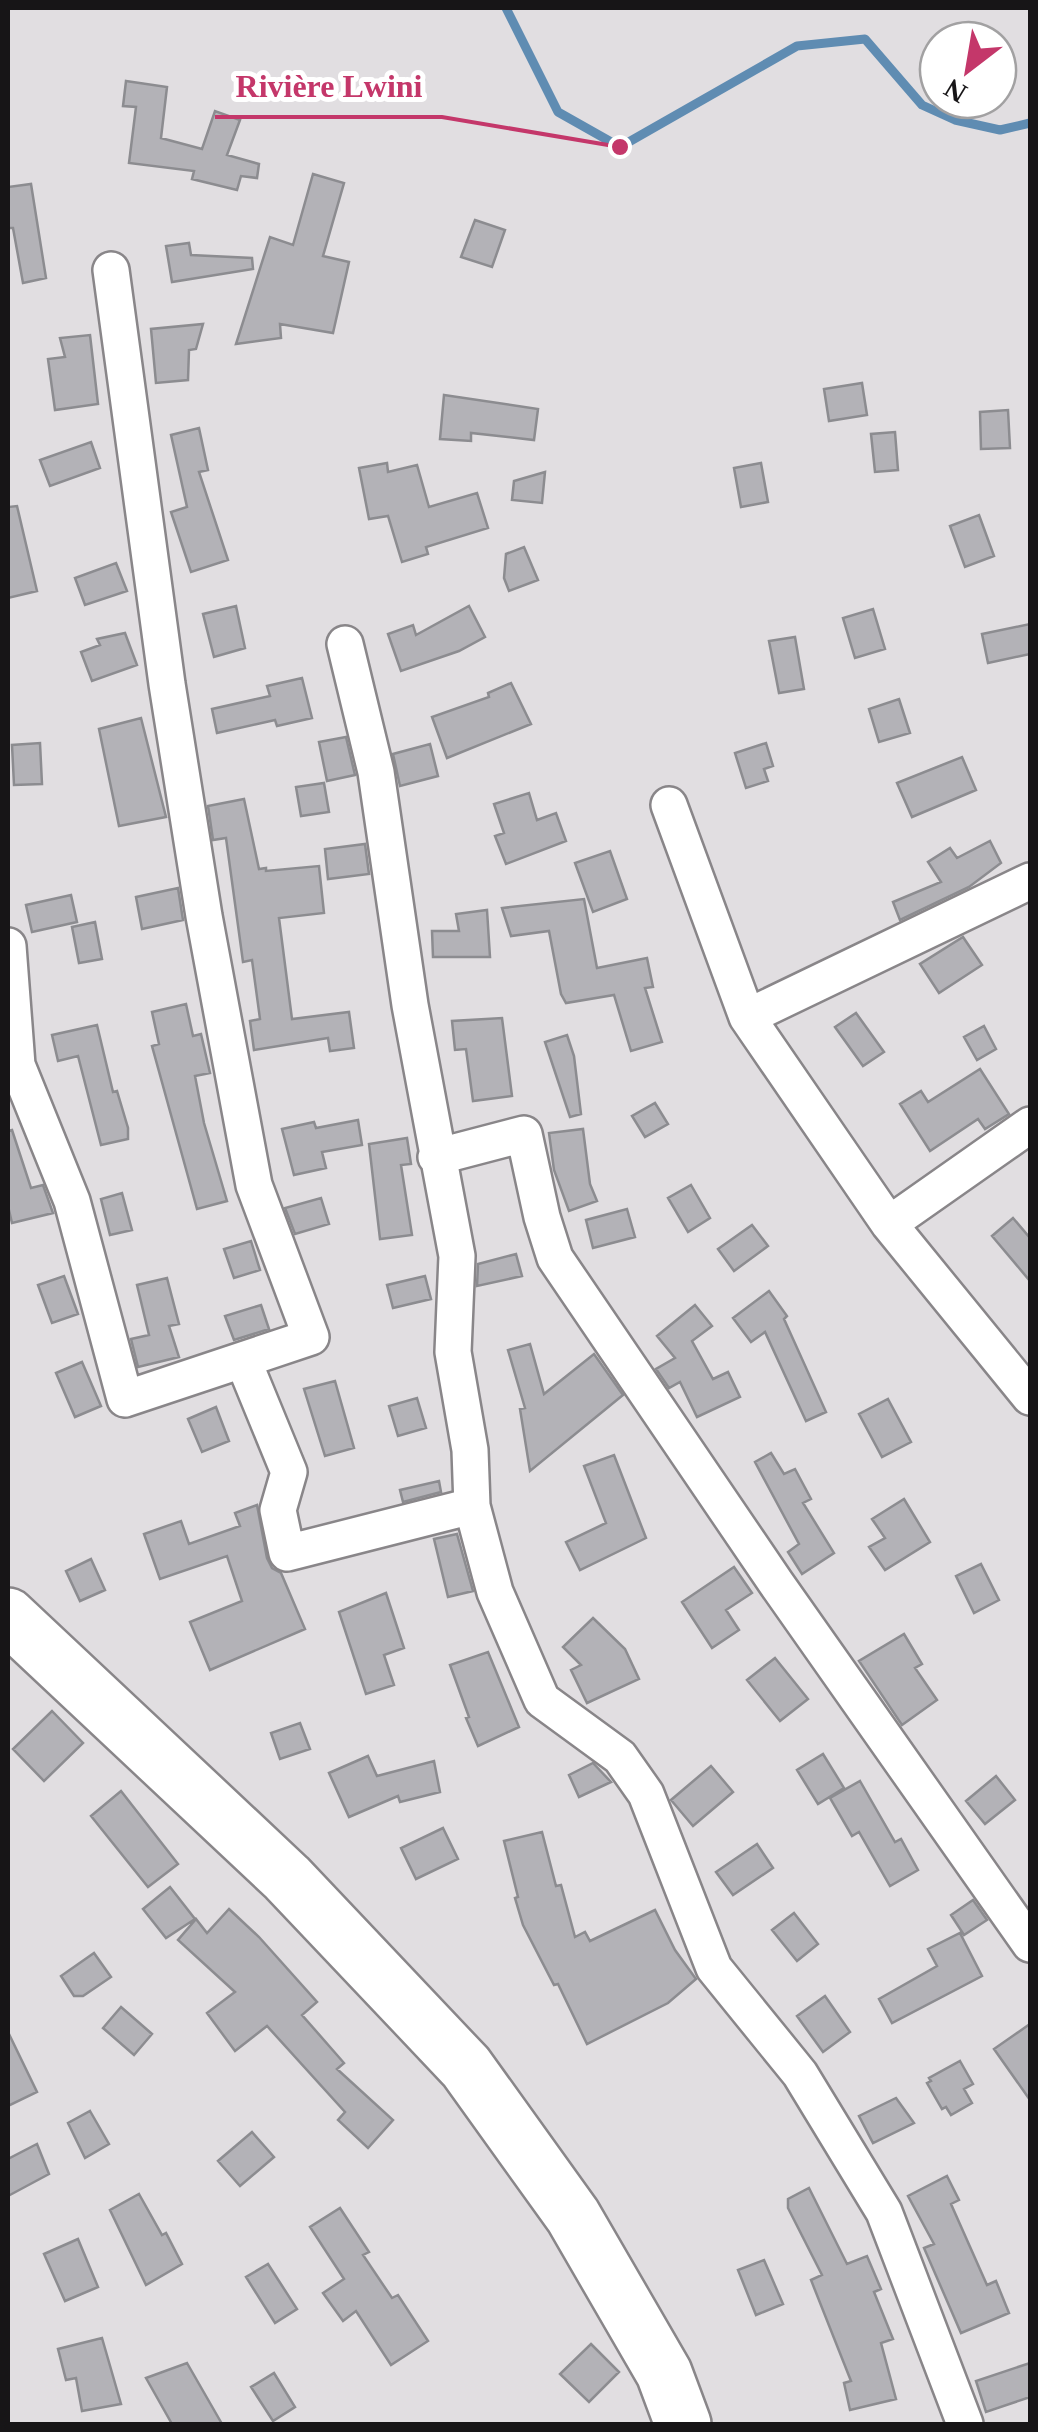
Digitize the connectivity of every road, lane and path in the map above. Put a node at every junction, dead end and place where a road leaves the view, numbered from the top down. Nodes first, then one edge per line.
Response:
1 (111, 270) dead end
2 (345, 644) dead end
3 (669, 805) dead end
4 (1030, 881) edge
5 (8, 946) edge
6 (747, 1018) junction
7 (1030, 1125) edge
8 (436, 1157) junction
9 (889, 1224) junction
10 (243, 1360) junction
11 (1030, 1396) edge
12 (472, 1506) junction
13 (8, 1616) edge
14 (1030, 1944) edge
15 (682, 2424) edge
16 (965, 2424) edge

1 - 10 street
2 - 8 street
3 - 6 street
4 - 6 street
5 - 10 street
6 - 9 street
7 - 9 street
8 - 12 street
8 - 14 street
9 - 11 street
10 - 12 street
12 - 16 street
13 - 15 highway

